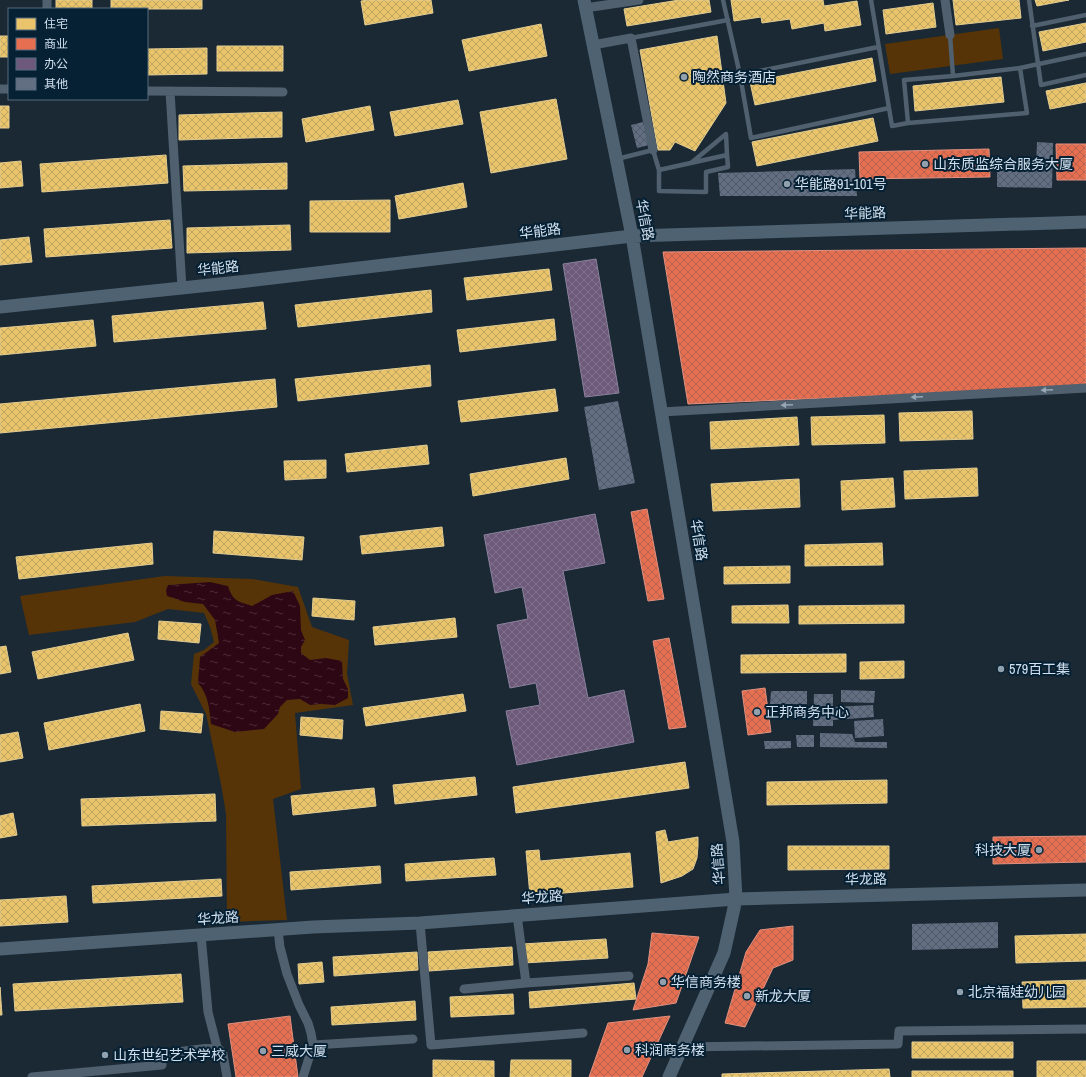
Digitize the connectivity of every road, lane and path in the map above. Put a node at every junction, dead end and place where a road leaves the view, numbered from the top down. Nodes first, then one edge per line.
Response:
1 (639, 0) edge
2 (723, 0) edge
3 (870, 0) edge
4 (945, 0) edge
5 (1029, 0) edge
6 (584, 4) edge
7 (1086, 15) edge
8 (728, 20) junction
9 (1032, 26) junction
10 (950, 35) joint
11 (630, 38) junction
12 (593, 45) junction
13 (878, 47) junction
14 (1086, 54) edge
15 (1020, 68) junction
16 (740, 75) junction
17 (1086, 75) edge
18 (953, 76) junction
19 (148, 91) edge
20 (170, 91) junction
21 (283, 92) dead end
22 (888, 108) junction
23 (908, 123) junction
24 (653, 150) junction
25 (727, 155) junction
26 (616, 159) junction
27 (691, 163) junction
28 (658, 170) junction
29 (1086, 222) edge
30 (632, 236) junction
31 (182, 288) junction
32 (0, 307) edge
33 (1086, 388) edge
34 (661, 412) junction
35 (1086, 890) edge
36 (736, 899) junction
37 (517, 915) junction
38 (420, 923) junction
39 (278, 930) junction
40 (201, 935) junction
41 (0, 949) edge
42 (629, 976) dead end
43 (526, 983) junction
44 (464, 989) dead end
45 (1086, 1028) edge
46 (583, 1033) dead end
47 (413, 1039) dead end
48 (312, 1045) junction
49 (217, 1047) junction
50 (682, 1047) junction
51 (100, 1074) edge
52 (32, 1077) edge
53 (226, 1077) edge
54 (303, 1077) edge
55 (669, 1077) edge

1 - 6 street
2 - 8 lane
3 - 13 lane
4 - 10 street
5 - 9 lane
6 - 12 main road, 华信路
7 - 9 lane
8 - 11 lane
8 - 16 lane
9 - 17 lane
10 - 18 lane
11 - 12 street
11 - 24 street
12 - 26 main road, 华信路
13 - 16 lane
13 - 22 lane
14 - 15 lane
15 - 18 lane
15 - 23 lane
16 - 22 lane
18 - 23 lane
19 - 20 street
20 - 21 street
20 - 31 street
22 - 23 lane
24 - 26 lane
24 - 28 lane
25 - 27 lane
25 - 27 lane
25 - 28 lane
26 - 30 main road, 华信路
27 - 28 lane
29 - 30 main road, 华能路
30 - 31 main road, 华能路
30 - 34 main road, 华信路
31 - 32 main road, 华能路
33 -> 34 street
34 - 36 main road, 华信路
35 - 36 main road, 华龙路
36 - 37 main road, 华龙路
36 - 50 main road, 华信路
37 - 38 main road, 华龙路
37 - 43 street
38 - 39 main road, 华龙路
38 - 46 street
39 - 40 main road, 华龙路
39 - 48 street
40 - 41 main road, 华龙路
40 - 49 street
42 - 43 street
43 - 44 street
45 - 50 street
47 - 48 street
48 - 54 street
49 - 51 street
49 - 53 street
50 - 55 main road, 华信路
51 - 52 street

